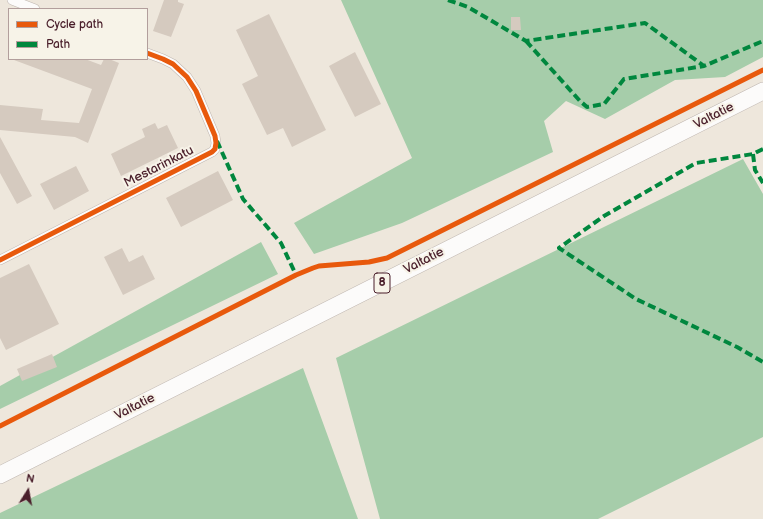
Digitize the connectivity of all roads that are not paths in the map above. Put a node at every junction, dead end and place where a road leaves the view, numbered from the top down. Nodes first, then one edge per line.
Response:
1 (12, 0) edge
2 (32, 8) edge
3 (148, 53) edge
4 (763, 91) edge
5 (0, 260) edge
6 (0, 475) edge

1 - 2 street
3 - 5 street, Mestarinkatu
4 - 6 highway, Valtatie / 8

